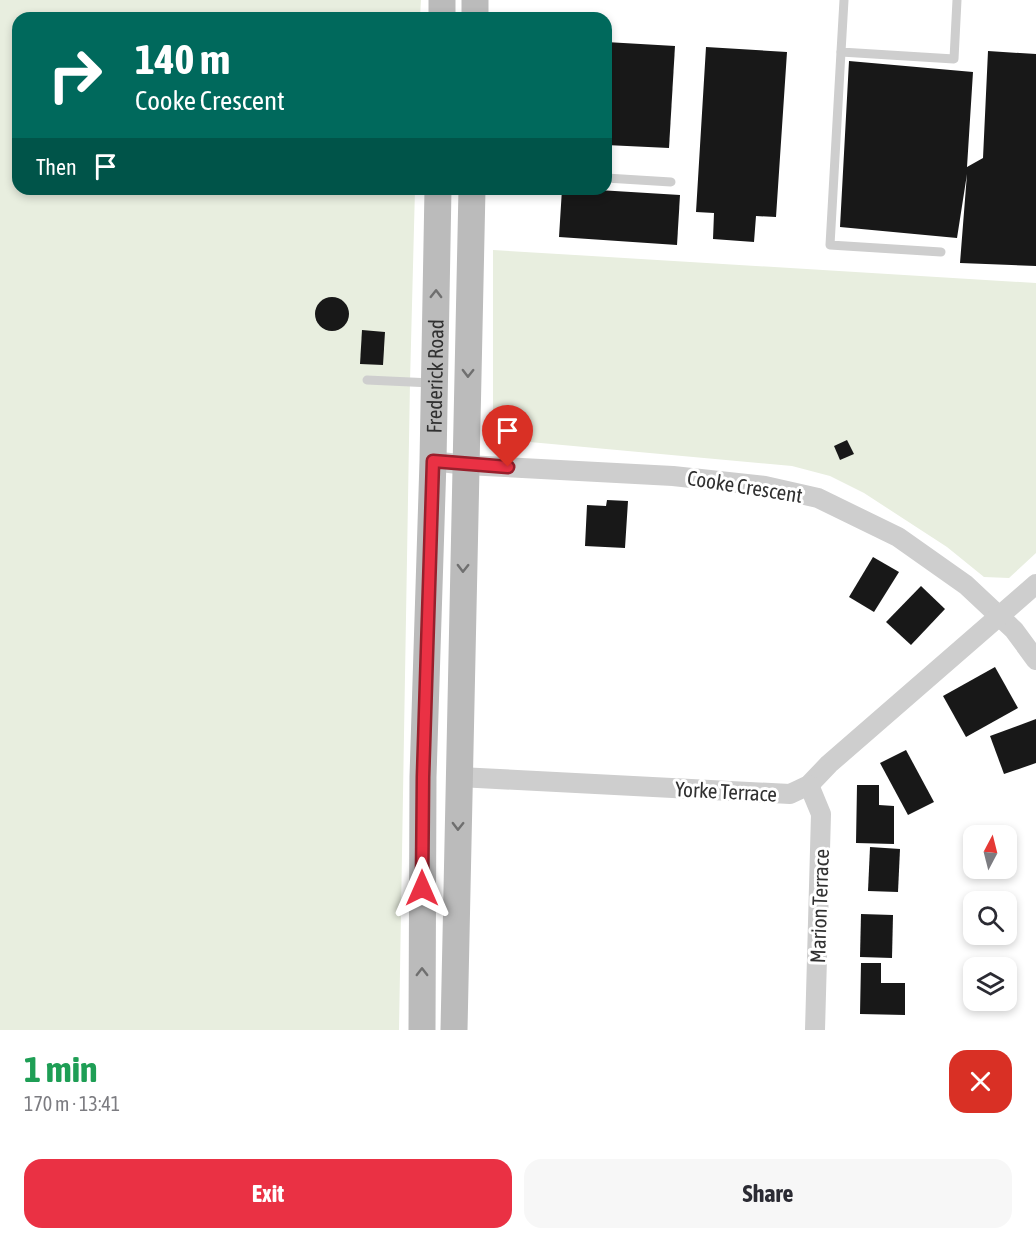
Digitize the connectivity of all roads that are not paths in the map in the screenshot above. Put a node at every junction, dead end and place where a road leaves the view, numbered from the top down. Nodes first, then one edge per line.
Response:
1 (844, 0) edge
2 (957, 0) edge
3 (841, 52) junction
4 (612, 178) edge
5 (671, 182) dead end
6 (438, 195) edge
7 (472, 195) edge
8 (941, 252) dead end
9 (367, 380) dead end
10 (434, 383) junction
11 (433, 461) junction
12 (466, 465) junction
13 (1036, 584) edge
14 (999, 617) junction
15 (1036, 660) edge
16 (459, 777) junction
17 (809, 785) junction
18 (422, 1030) edge
19 (454, 1030) edge
20 (815, 1030) edge

1 - 3 lane
2 - 3 lane
3 - 8 lane
4 - 5 lane
10 -> 6 main road, Frederick Road
7 -> 12 main road, Frederick Road
9 - 10 lane
10 - 11 main road, Frederick Road
11 - 12 street, Cooke Crescent
18 -> 11 main road, Frederick Road
12 - 14 street, Cooke Crescent
12 -> 16 main road, Frederick Road
13 - 14 street, Yorke Terrace
14 - 15 street, Cooke Crescent
14 - 17 street, Yorke Terrace
16 - 17 street, Yorke Terrace
16 -> 19 main road, Frederick Road
17 - 20 street, Marion Terrace

